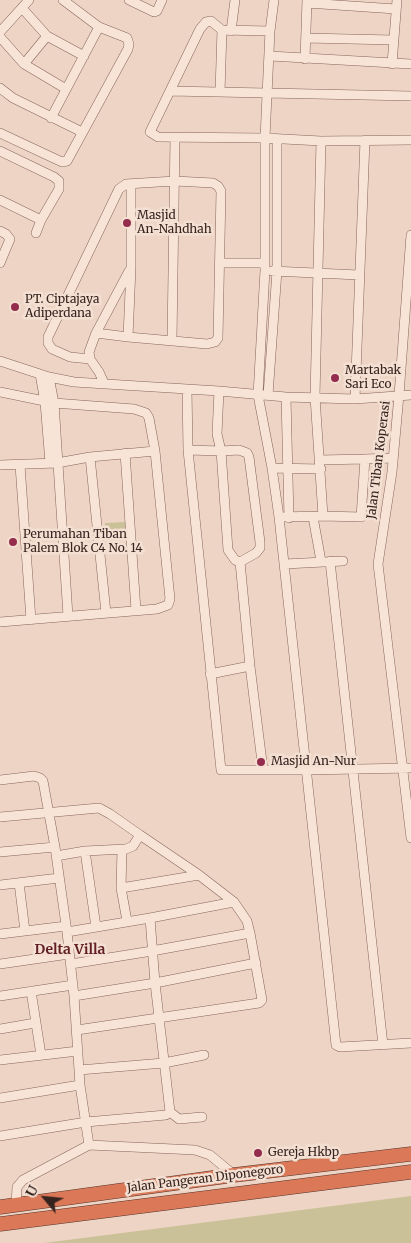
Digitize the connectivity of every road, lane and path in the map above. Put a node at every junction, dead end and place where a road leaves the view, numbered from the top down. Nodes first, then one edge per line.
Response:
1 (29, 0) edge
2 (63, 0) edge
3 (129, 0) edge
4 (162, 0) edge
5 (235, 0) edge
6 (274, 0) edge
7 (307, 2) edge
8 (397, 5) edge
9 (22, 8) junction
10 (99, 27) junction
11 (226, 30) junction
12 (270, 31) junction
13 (0, 32) edge
14 (47, 36) junction
15 (0, 37) edge
16 (306, 38) junction
17 (394, 40) junction
18 (84, 56) junction
19 (270, 56) junction
20 (304, 59) junction
21 (24, 64) junction
22 (392, 64) junction
23 (411, 64) edge
24 (0, 88) edge
25 (66, 89) junction
26 (170, 91) junction
27 (220, 92) junction
28 (268, 94) junction
29 (411, 96) edge
30 (51, 118) junction
31 (82, 132) junction
32 (0, 134) edge
33 (175, 138) junction
34 (265, 138) junction
35 (277, 139) junction
36 (364, 140) junction
37 (411, 140) edge
38 (321, 141) junction
39 (0, 151) edge
40 (175, 181) junction
41 (131, 184) junction
42 (0, 200) edge
43 (41, 220) junction
44 (0, 231) edge
45 (36, 232) dead end
46 (411, 235) edge
47 (0, 263) edge
48 (219, 263) junction
49 (264, 267) junction
50 (131, 268) junction
51 (277, 271) junction
52 (317, 273) junction
53 (359, 275) junction
54 (96, 333) junction
55 (128, 337) junction
56 (172, 340) junction
57 (90, 359) junction
58 (0, 361) edge
59 (45, 375) junction
60 (104, 383) junction
61 (186, 389) junction
62 (219, 391) junction
63 (0, 392) edge
64 (258, 394) junction
65 (411, 394) edge
66 (268, 395) junction
67 (399, 395) junction
68 (286, 397) junction
69 (315, 397) junction
70 (355, 399) junction
71 (49, 402) junction
72 (188, 450) junction
73 (155, 451) junction
74 (221, 451) junction
75 (124, 453) junction
76 (90, 457) junction
77 (393, 458) junction
78 (366, 459) junction
79 (54, 463) junction
80 (320, 464) junction
81 (0, 465) edge
82 (20, 465) junction
83 (286, 467) junction
84 (272, 468) junction
85 (323, 516) junction
86 (284, 517) junction
87 (313, 517) junction
88 (326, 561) junction
89 (343, 561) dead end
90 (240, 562) junction
91 (285, 564) junction
92 (136, 610) junction
93 (106, 613) junction
94 (68, 616) junction
95 (31, 620) junction
96 (0, 622) edge
97 (250, 666) junction
98 (210, 674) junction
99 (352, 768) junction
100 (407, 768) edge
101 (263, 770) junction
102 (306, 770) junction
103 (0, 780) edge
104 (48, 812) junction
105 (0, 817) edge
106 (140, 835) junction
107 (411, 838) edge
108 (122, 849) junction
109 (85, 851) junction
110 (0, 852) edge
111 (56, 852) junction
112 (199, 875) junction
113 (59, 878) junction
114 (19, 883) junction
115 (0, 885) edge
116 (121, 888) junction
117 (234, 902) junction
118 (150, 918) junction
119 (127, 921) junction
120 (96, 927) junction
121 (66, 929) junction
122 (26, 931) junction
123 (250, 933) junction
124 (0, 934) edge
125 (152, 951) junction
126 (69, 954) junction
127 (256, 963) junction
128 (0, 964) edge
129 (70, 964) junction
130 (155, 983) junction
131 (72, 985) junction
132 (31, 991) junction
133 (0, 996) edge
134 (74, 996) junction
135 (160, 1018) junction
136 (35, 1023) junction
137 (0, 1029) edge
138 (77, 1030) junction
139 (411, 1043) edge
140 (383, 1044) junction
141 (78, 1051) junction
142 (41, 1054) junction
143 (204, 1055) dead end
144 (0, 1060) edge
145 (164, 1063) junction
146 (79, 1070) junction
147 (80, 1085) junction
148 (0, 1098) edge
149 (170, 1112) junction
150 (202, 1117) dead end
151 (86, 1122) junction
152 (0, 1136) edge
153 (89, 1146) junction
154 (411, 1154) edge
155 (411, 1172) edge
156 (234, 1174) junction
157 (168, 1184) junction
158 (171, 1202) junction
159 (16, 1205) junction
160 (0, 1207) edge
161 (0, 1224) edge

1 - 9 street
2 - 10 street
3 - 4 street
5 - 11 street
6 - 12 street
7 - 8 street
7 - 16 street
8 - 17 street
9 - 13 street
9 - 14 street
10 - 18 street
10 - 31 street
11 - 12 street
11 - 26 street
11 - 27 street
12 - 19 street
14 - 18 street
14 - 21 street
15 - 21 street
16 - 17 street
16 - 20 street
17 - 22 street
18 - 25 street
19 - 20 street
19 - 28 street
20 - 22 street
21 - 25 street
22 - 23 street
24 - 30 street
25 - 30 street
26 - 27 street
26 - 33 street
27 - 28 street
28 - 29 street
28 - 34 street
30 - 31 street
31 - 32 street
33 - 34 street
33 - 40 street
34 - 35 street
34 - 49 street
35 - 38 street
35 - 51 street
36 - 37 street
36 - 38 street
36 - 53 street
38 - 52 street
39 - 43 street
40 - 41 street
40 - 48 street
40 - 56 street
41 - 50 street
41 - 57 street
42 - 43 street
43 - 45 street
44 - 47 street
46 - 67 street
48 - 49 street
48 - 56 street
49 - 51 street
49 - 64 street
50 - 54 street
50 - 55 street
51 - 52 street
51 - 66 street
52 - 53 street
52 - 69 street
53 - 70 street
54 - 55 street
54 - 57 street
55 - 56 street
57 - 60 street
58 - 59 street, Jalan Tiban Koperasi
59 - 60 street, Jalan Tiban Koperasi
59 - 71 street
60 - 61 street, Jalan Tiban Koperasi
61 - 62 street, Jalan Tiban Koperasi
61 - 72 street
62 - 64 street, Jalan Tiban Koperasi
62 - 74 street
63 - 71 street
64 - 66 street, Jalan Tiban Koperasi
64 - 84 street
65 - 67 street
66 - 68 street, Jalan Tiban Koperasi
67 - 70 street, Jalan Tiban Koperasi
67 - 77 street, Jalan Tiban Koperasi
68 - 69 street, Jalan Tiban Koperasi
68 - 83 street
69 - 70 street, Jalan Tiban Koperasi
69 - 80 street
71 - 73 street
71 - 79 street
72 - 74 street
72 - 98 street
73 - 75 street
73 - 92 street
74 - 90 street
74 - 90 street
75 - 76 street
75 - 92 street
76 - 79 street
76 - 93 street
77 - 78 street
77 - 100 street, Jalan Tiban Koperasi
78 - 80 street
78 - 85 street
79 - 82 street
79 - 94 street
80 - 83 street
80 - 85 street
81 - 82 street
82 - 95 street
83 - 84 street
83 - 86 street
84 - 86 street
85 - 87 street
86 - 87 street
86 - 91 street
87 - 88 street
88 - 89 street
88 - 91 street
88 - 99 street
90 - 97 street
91 - 102 street
92 - 93 street
93 - 94 street
94 - 95 street
95 - 96 street
97 - 98 street
97 - 101 street
98 - 101 street
99 - 100 street
99 - 102 street
99 - 140 street
100 - 107 street, Jalan Tiban Koperasi
101 - 102 street
102 - 140 street
103 - 104 street
104 - 105 street
104 - 106 street
104 - 111 street
106 - 108 street
106 - 112 street
108 - 109 street
108 - 116 street
109 - 111 street
109 - 120 street
110 - 111 street
111 - 113 street
112 - 116 street
112 - 117 street
113 - 114 street
113 - 121 street
114 - 115 street
114 - 122 street
116 - 119 street
117 - 118 street
117 - 123 street
118 - 119 street
118 - 125 street
119 - 120 street
120 - 121 street
121 - 122 street
121 - 126 street
122 - 124 street
123 - 125 street
123 - 127 street
125 - 129 street
125 - 130 street
126 - 128 street
126 - 129 street
127 - 130 street
127 - 135 street
129 - 131 street
130 - 134 street
130 - 135 street
131 - 132 street
131 - 134 street
132 - 133 street
132 - 136 street
134 - 138 street
135 - 138 street
135 - 145 street
136 - 137 street
136 - 142 street
138 - 141 street
139 - 140 street
141 - 142 street
141 - 146 street
142 - 144 street
143 - 145 street
145 - 146 street
145 - 149 street
146 - 147 street
147 - 148 street
147 - 151 street
149 - 150 street
149 - 151 street
151 - 152 street
151 - 153 street
153 - 156 street
153 - 159 street
154 - 156 highway, Jalan Pangeran Diponegoro
155 - 158 highway, Jalan Pangeran Diponegoro
156 - 157 highway, Jalan Pangeran Diponegoro
157 - 158 highway
157 - 159 highway, Jalan Pangeran Diponegoro
158 - 161 highway, Jalan Pangeran Diponegoro
159 - 160 highway, Jalan Pangeran Diponegoro

